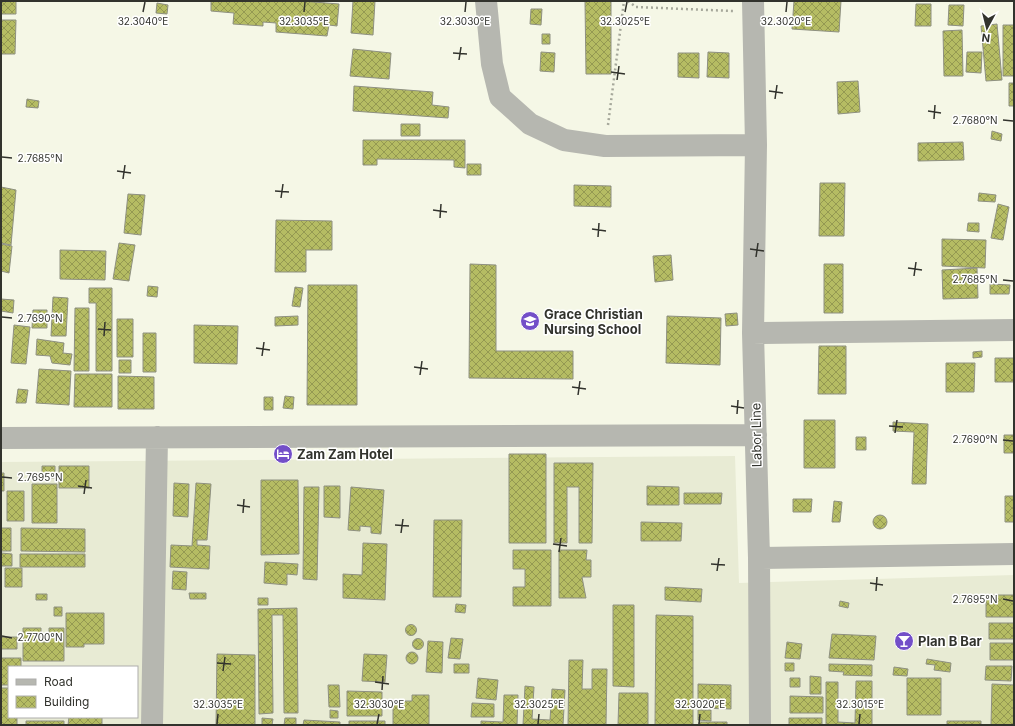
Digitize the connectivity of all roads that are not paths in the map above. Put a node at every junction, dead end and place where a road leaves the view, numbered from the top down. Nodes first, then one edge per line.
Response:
1 (486, 1) edge
2 (753, 6) edge
3 (756, 145) junction
4 (1014, 330) edge
5 (753, 333) junction
6 (756, 435) junction
7 (158, 437) junction
8 (1, 438) edge
9 (1014, 554) edge
10 (759, 558) junction
11 (152, 725) edge
12 (760, 725) edge

1 - 3 street
2 - 3 street, Labor Line
3 - 5 street, Labor Line
4 - 5 street
5 - 6 street, Labor Line
6 - 7 street
6 - 10 street, Labor Line
7 - 8 street
7 - 11 street
9 - 10 street
10 - 12 street, Labor Line

